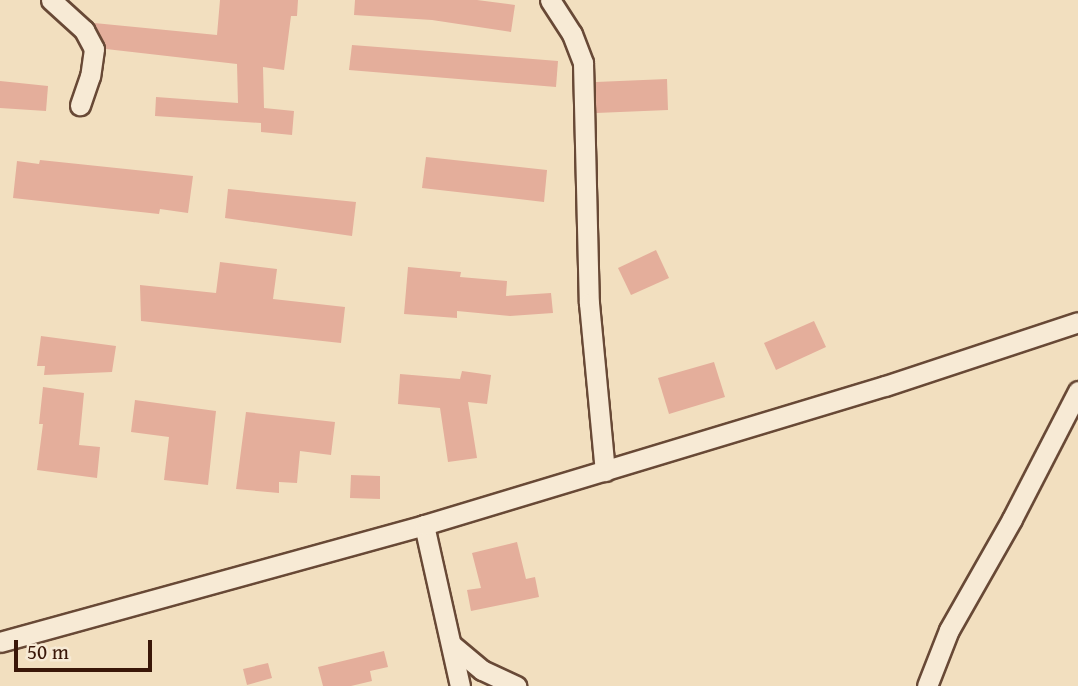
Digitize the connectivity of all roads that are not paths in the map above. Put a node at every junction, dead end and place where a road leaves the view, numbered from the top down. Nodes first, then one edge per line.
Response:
1 (51, 0) edge
2 (550, 0) edge
3 (80, 105) dead end
4 (1078, 322) edge
5 (1078, 391) edge
6 (605, 471) junction
7 (424, 525) junction
8 (0, 642) edge
9 (452, 645) junction
10 (460, 686) edge
11 (516, 686) edge
12 (927, 686) edge

1 - 3 street
2 - 6 street
4 - 6 street
5 - 12 street
6 - 7 street
7 - 8 street
7 - 9 street
9 - 10 street
9 - 11 street

